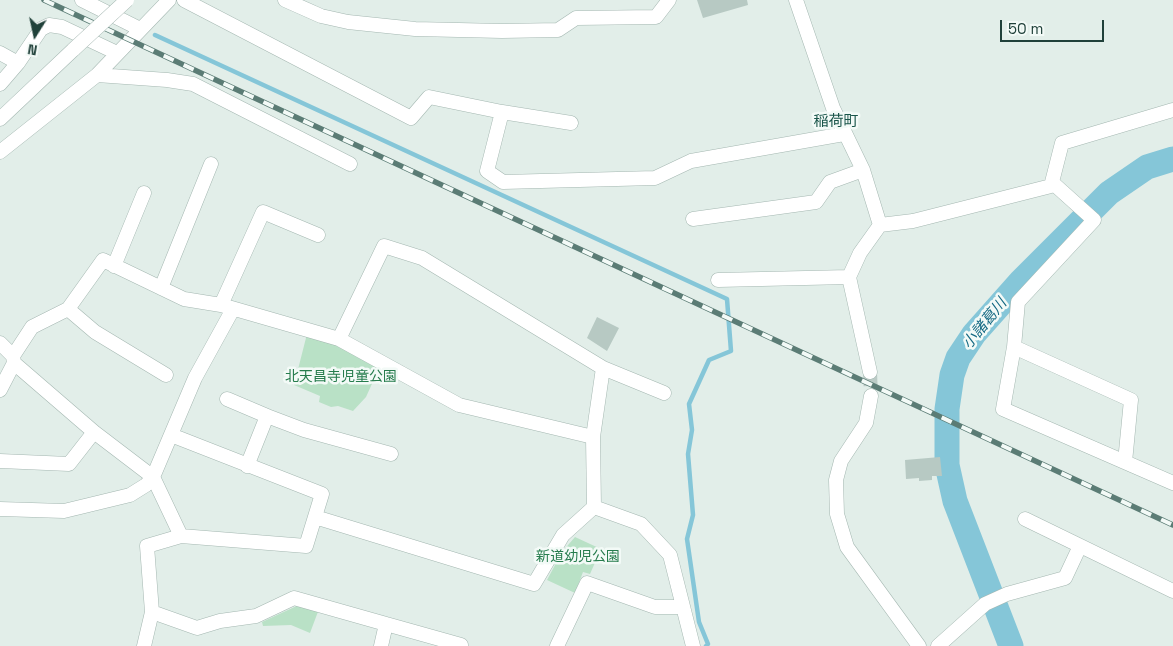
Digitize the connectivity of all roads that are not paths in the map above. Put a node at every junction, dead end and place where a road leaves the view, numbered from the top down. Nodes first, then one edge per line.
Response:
1 (82, 0) edge
2 (128, 0) edge
3 (170, 0) edge
4 (184, 0) edge
5 (285, 0) edge
6 (669, 0) edge
7 (796, 0) edge
8 (140, 29) junction
9 (0, 53) edge
10 (117, 53) junction
11 (18, 63) junction
12 (97, 75) junction
13 (0, 84) edge
14 (1173, 110) edge
15 (502, 112) junction
16 (0, 119) edge
17 (571, 123) dead end
18 (844, 134) junction
19 (0, 152) edge
20 (211, 164) dead end
21 (350, 164) dead end
22 (863, 170) junction
23 (1051, 186) junction
24 (144, 193) dead end
25 (693, 219) dead end
26 (880, 225) junction
27 (318, 235) dead end
28 (114, 266) junction
29 (849, 276) junction
30 (718, 280) dead end
31 (161, 288) junction
32 (227, 307) junction
33 (68, 309) junction
34 (339, 339) junction
35 (0, 343) edge
36 (1014, 347) junction
37 (13, 359) junction
38 (603, 368) junction
39 (870, 372) tunnel mouth
40 (166, 375) dead end
41 (0, 390) edge
42 (664, 393) dead end
43 (870, 396) tunnel mouth
44 (227, 399) dead end
45 (267, 416) junction
46 (94, 432) junction
47 (171, 435) junction
48 (593, 437) junction
49 (391, 454) dead end
50 (0, 461) edge
51 (1126, 462) junction
52 (247, 466) junction
53 (153, 477) junction
54 (1173, 483) edge
55 (594, 507) junction
56 (0, 509) edge
57 (315, 517) junction
58 (1025, 519) dead end
59 (180, 536) junction
60 (1080, 546) junction
61 (1173, 591) edge
62 (682, 607) junction
63 (152, 612) junction
64 (386, 624) junction
65 (461, 645) edge
66 (144, 646) edge
67 (381, 646) edge
68 (557, 646) edge
69 (693, 646) edge
70 (919, 646) edge
71 (938, 646) edge

1 - 8 street
2 - 16 street, bridge
3 - 8 street
4 - 15 street
5 - 6 street
7 - 18 street
8 - 10 street
9 - 11 street
10 - 11 street
10 - 12 street
11 - 13 street
12 - 19 street
12 - 21 street
14 - 23 street
15 - 17 street
15 - 18 street
18 - 22 street
20 - 31 street
22 - 25 street
22 - 26 street
23 - 26 street
23 - 36 street
24 - 28 street
26 - 29 street
27 - 32 street
28 - 31 street
28 - 33 street
29 - 30 street
29 - 39 street
31 - 32 street
32 - 34 street
32 - 47 street
33 - 37 street
33 - 40 street
34 - 38 street
34 - 48 street
35 - 37 street
36 - 51 street
36 - 51 street
37 - 41 street
37 - 46 street
38 - 42 street
38 - 48 street
43 - 70 street
44 - 45 street
45 - 49 street
45 - 52 street
46 - 50 street
46 - 53 street
47 - 52 street
47 - 53 street
48 - 55 street
51 - 54 street
52 - 57 street
53 - 56 street
53 - 59 street
55 - 57 street
55 - 62 street
57 - 59 street
58 - 60 street
59 - 63 street
60 - 61 street
60 - 71 street
62 - 68 street
62 - 69 street
63 - 64 street
63 - 66 street
64 - 65 street
64 - 67 street

